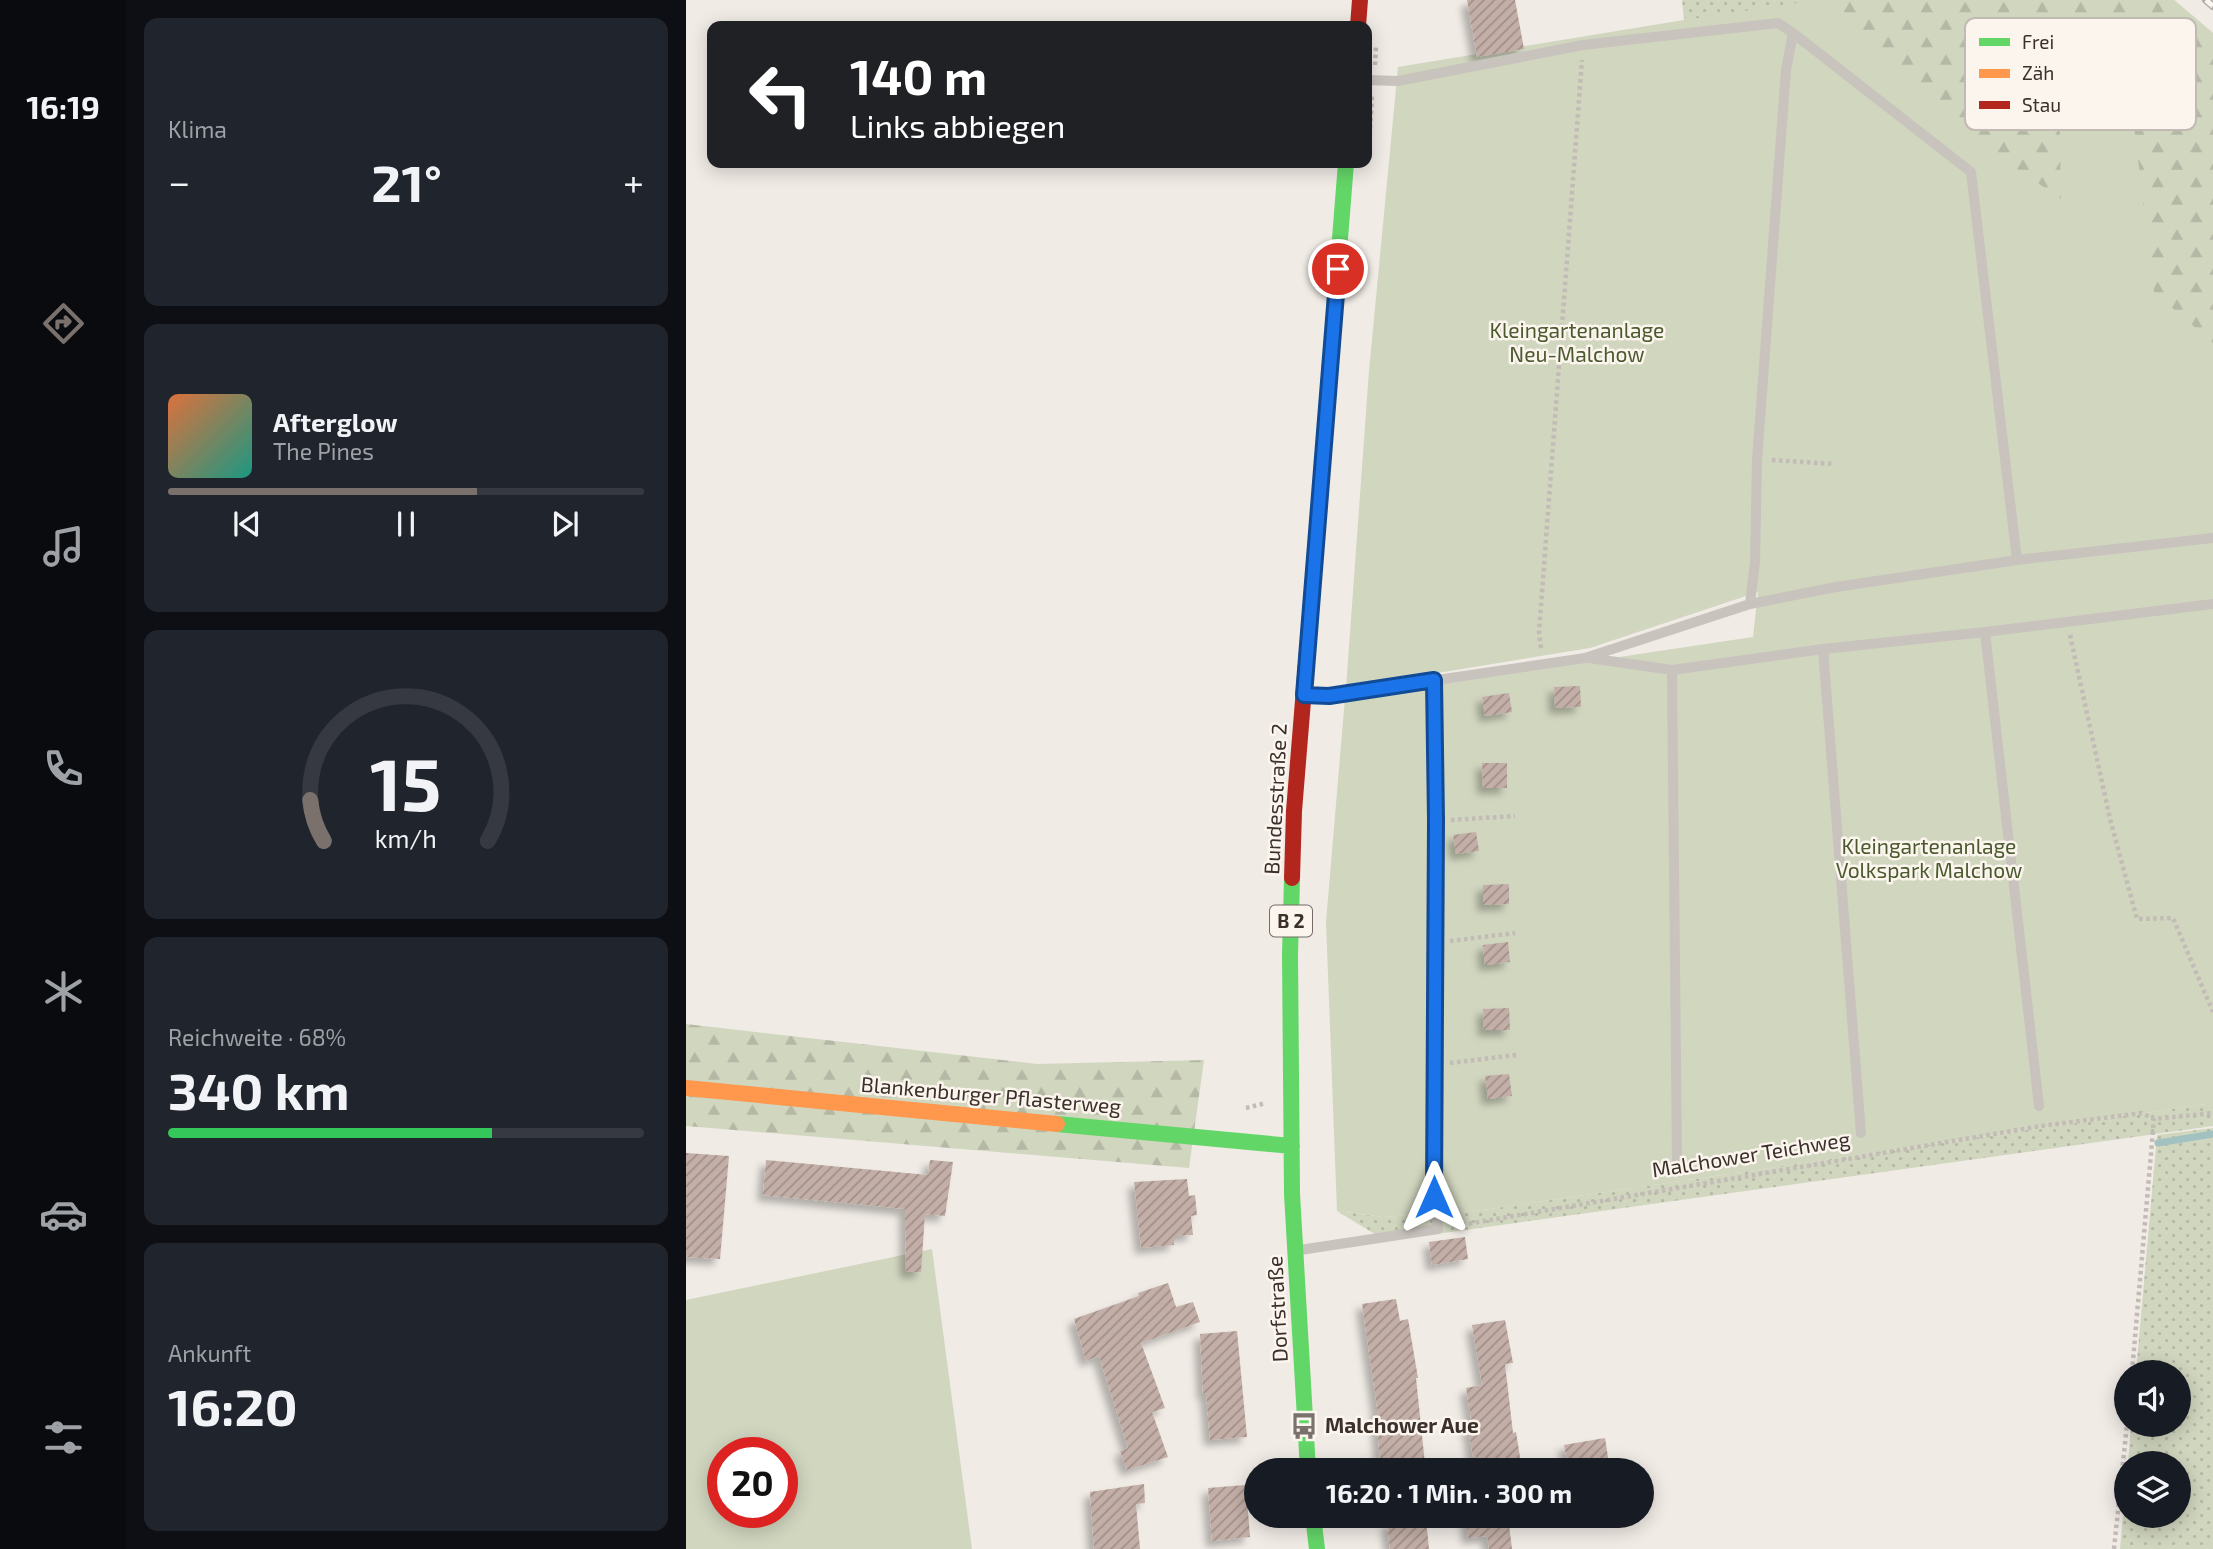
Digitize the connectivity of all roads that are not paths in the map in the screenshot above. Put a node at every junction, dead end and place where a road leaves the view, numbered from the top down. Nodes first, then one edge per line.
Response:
1 (1360, 0) edge
2 (1358, 21) edge
3 (1793, 33) junction
4 (1372, 80) edge
5 (1346, 168) edge
6 (2213, 538) edge
7 (2017, 560) junction
8 (1750, 604) junction
9 (2213, 604) edge
10 (1985, 632) junction
11 (1823, 649) junction
12 (1585, 657) junction
13 (1672, 670) junction
14 (1434, 680) junction
15 (1304, 695) junction
16 (686, 1088) edge
17 (2039, 1106) dead end
18 (1861, 1133) dead end
19 (1292, 1146) junction
20 (1677, 1161) dead end
21 (1296, 1250) junction
22 (1307, 1458) edge
23 (1314, 1528) edge
24 (1317, 1549) edge

1 - 2 main road
3 - 4 lane
3 - 7 lane
3 - 8 lane
5 - 15 main road, Bundesstraße 2 / B 2
6 - 7 lane
7 - 8 lane
8 - 12 lane
9 - 10 lane
10 - 11 lane
10 - 17 lane
11 - 13 lane
11 - 18 lane
12 - 13 lane
12 - 14 lane
13 - 20 lane
14 - 15 lane
14 - 21 lane
15 - 19 main road, Bundesstraße 2 / B 2
16 - 19 main road, Blankenburger Pflasterweg
19 - 21 main road, Dorfstraße / B 2
21 - 22 main road, Dorfstraße / B 2
23 - 24 main road

